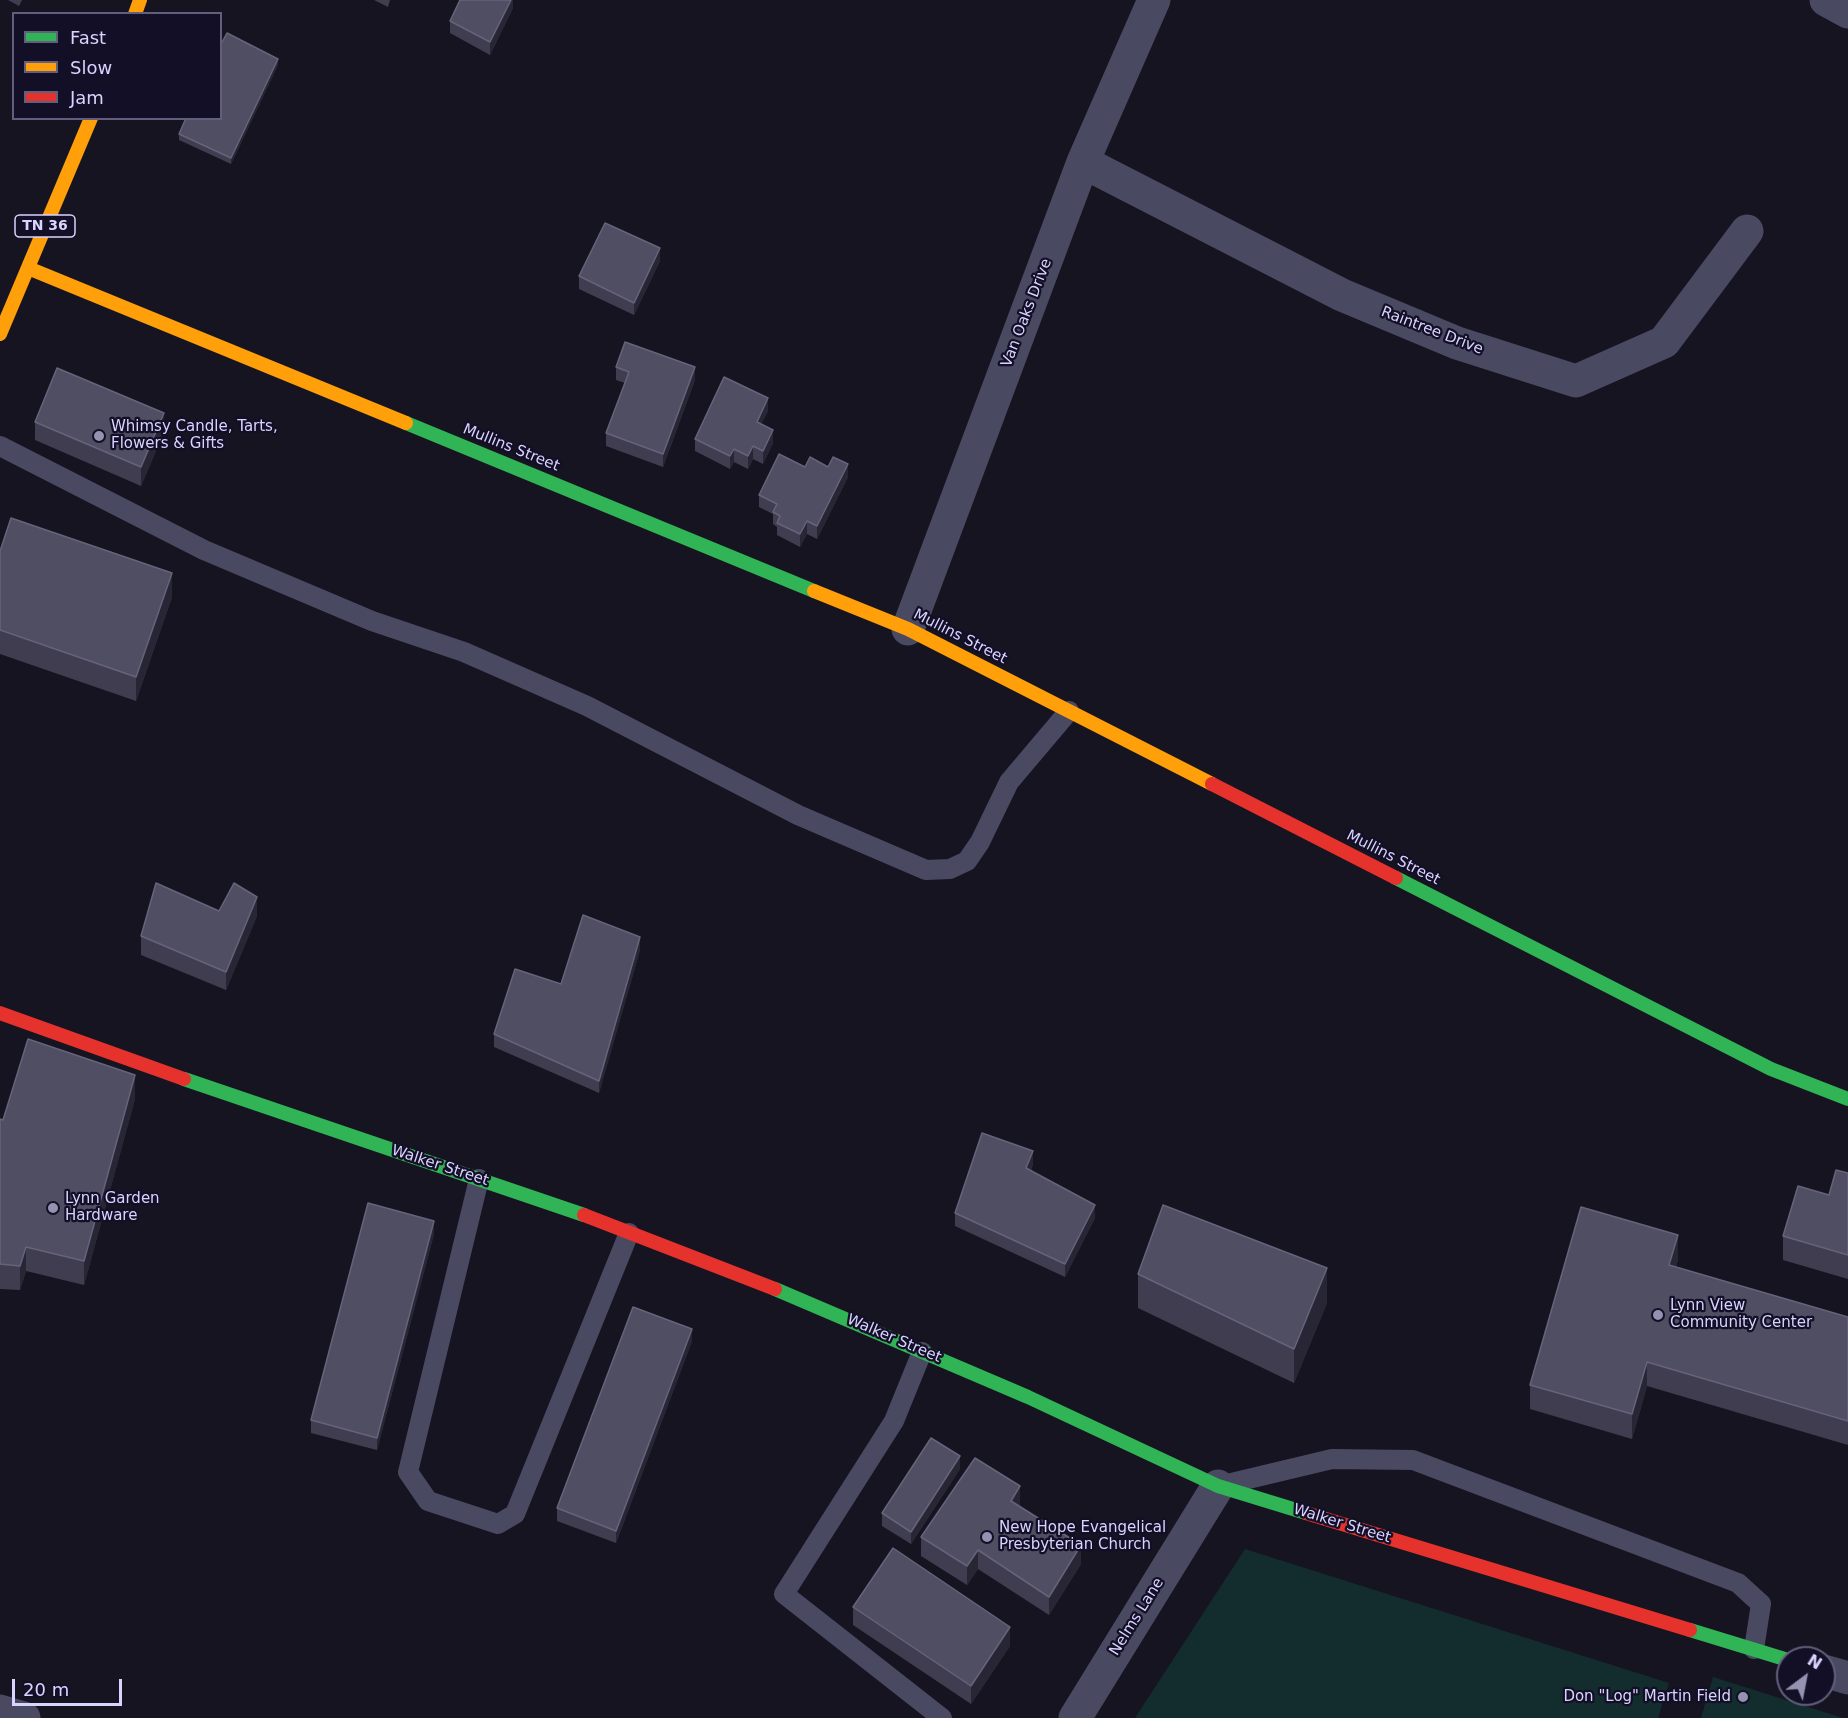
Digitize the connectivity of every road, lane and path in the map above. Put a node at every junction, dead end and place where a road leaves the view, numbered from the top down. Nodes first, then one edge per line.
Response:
1 (1154, 0) edge
2 (1826, 0) edge
3 (1848, 12) edge
4 (90, 120) edge
5 (1083, 162) junction
6 (1747, 231) dead end
7 (28, 268) junction
8 (0, 334) edge
9 (0, 446) edge
10 (908, 629) junction
11 (1069, 711) junction
12 (0, 1013) edge
13 (1848, 1099) edge
14 (479, 1179) junction
15 (629, 1233) junction
16 (922, 1352) junction
17 (1218, 1486) junction
18 (1754, 1650) junction
19 (1776, 1656) edge
20 (0, 1711) edge
21 (24, 1718) edge
22 (942, 1718) edge
23 (1075, 1718) edge

1 - 5 street, Van Oaks Drive
2 - 3 street
4 - 7 street, TN 36
5 - 6 street, Raintree Drive
5 - 10 street, Van Oaks Drive
7 - 8 street, TN 36
7 - 10 street, Mullins Street
9 - 11 lane
10 - 11 street, Mullins Street
11 - 13 street, Mullins Street
12 - 14 street, Walker Street
14 - 15 street, Walker Street
14 - 15 lane
15 - 16 street, Walker Street
16 - 17 street, Walker Street
16 - 22 lane
17 - 18 street, Walker Street
17 - 18 lane
17 - 23 street, Nelms Lane
18 - 19 street, Walker Street
20 - 21 street

